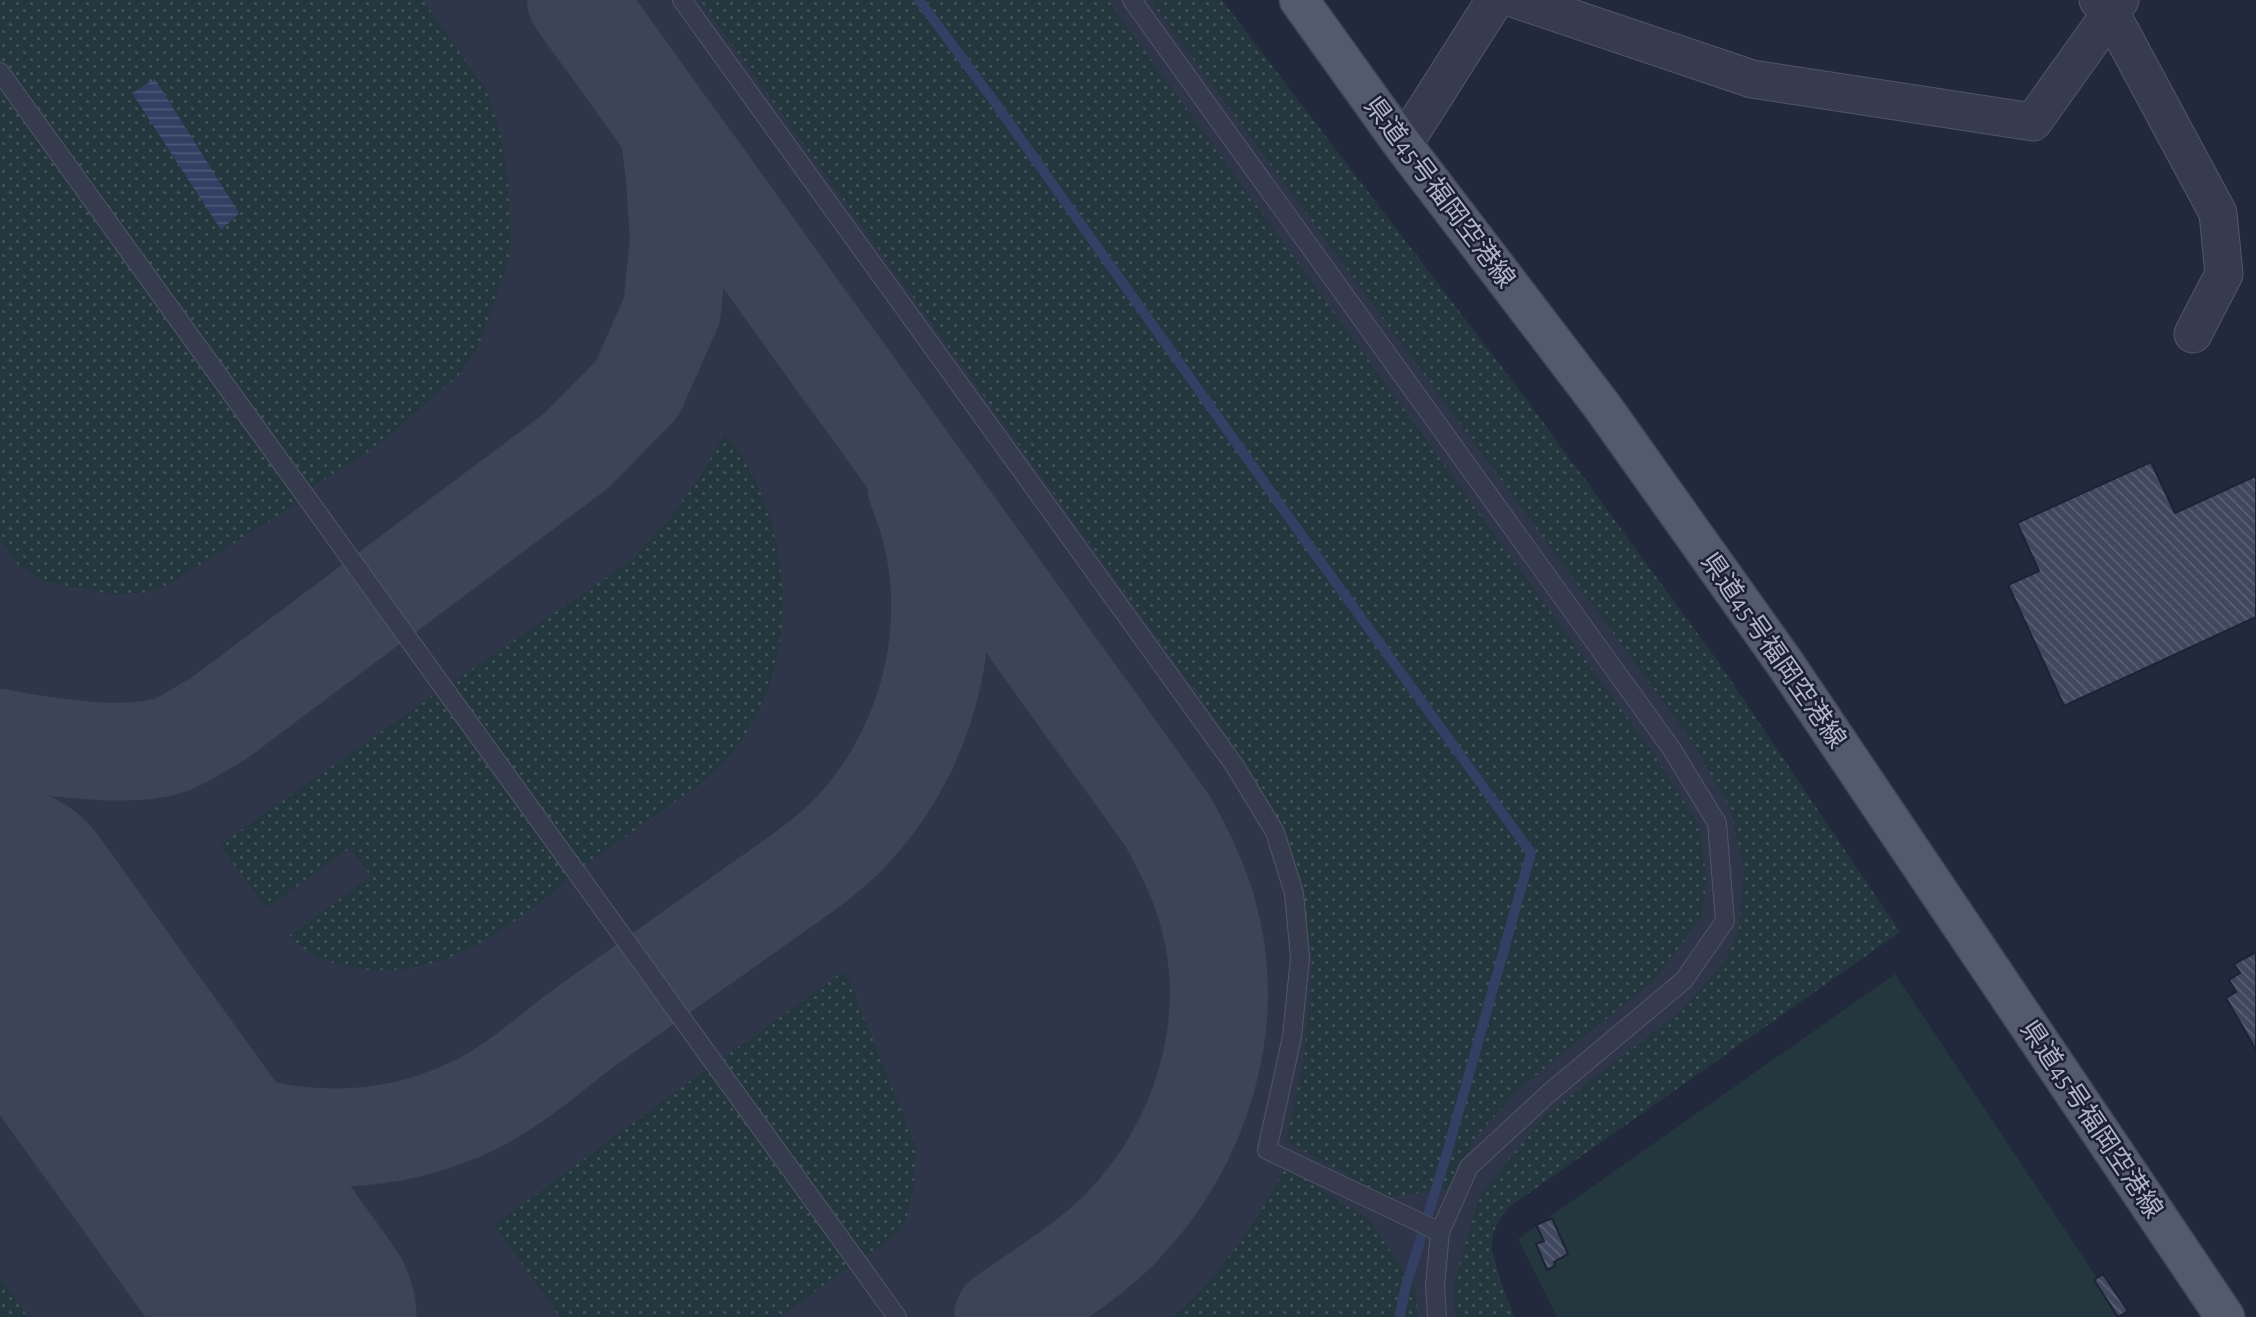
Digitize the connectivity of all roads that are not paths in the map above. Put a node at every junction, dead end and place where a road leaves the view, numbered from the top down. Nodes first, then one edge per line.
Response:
1 (682, 0) edge
2 (1132, 0) edge
3 (1299, 0) edge
4 (1494, 0) edge
5 (1518, 0) edge
6 (2109, 4) edge
7 (0, 72) edge
8 (1403, 145) junction
9 (2193, 334) dead end
10 (1440, 1232) junction
11 (897, 1317) edge
12 (1437, 1317) edge
13 (2225, 1317) edge

1 - 10 lane
2 - 10 lane
3 - 8 main road, 県道45号福岡空港線
4 - 8 street
5 - 6 street
6 - 9 street
7 - 11 lane
8 - 13 main road, 県道45号福岡空港線
10 - 12 lane

